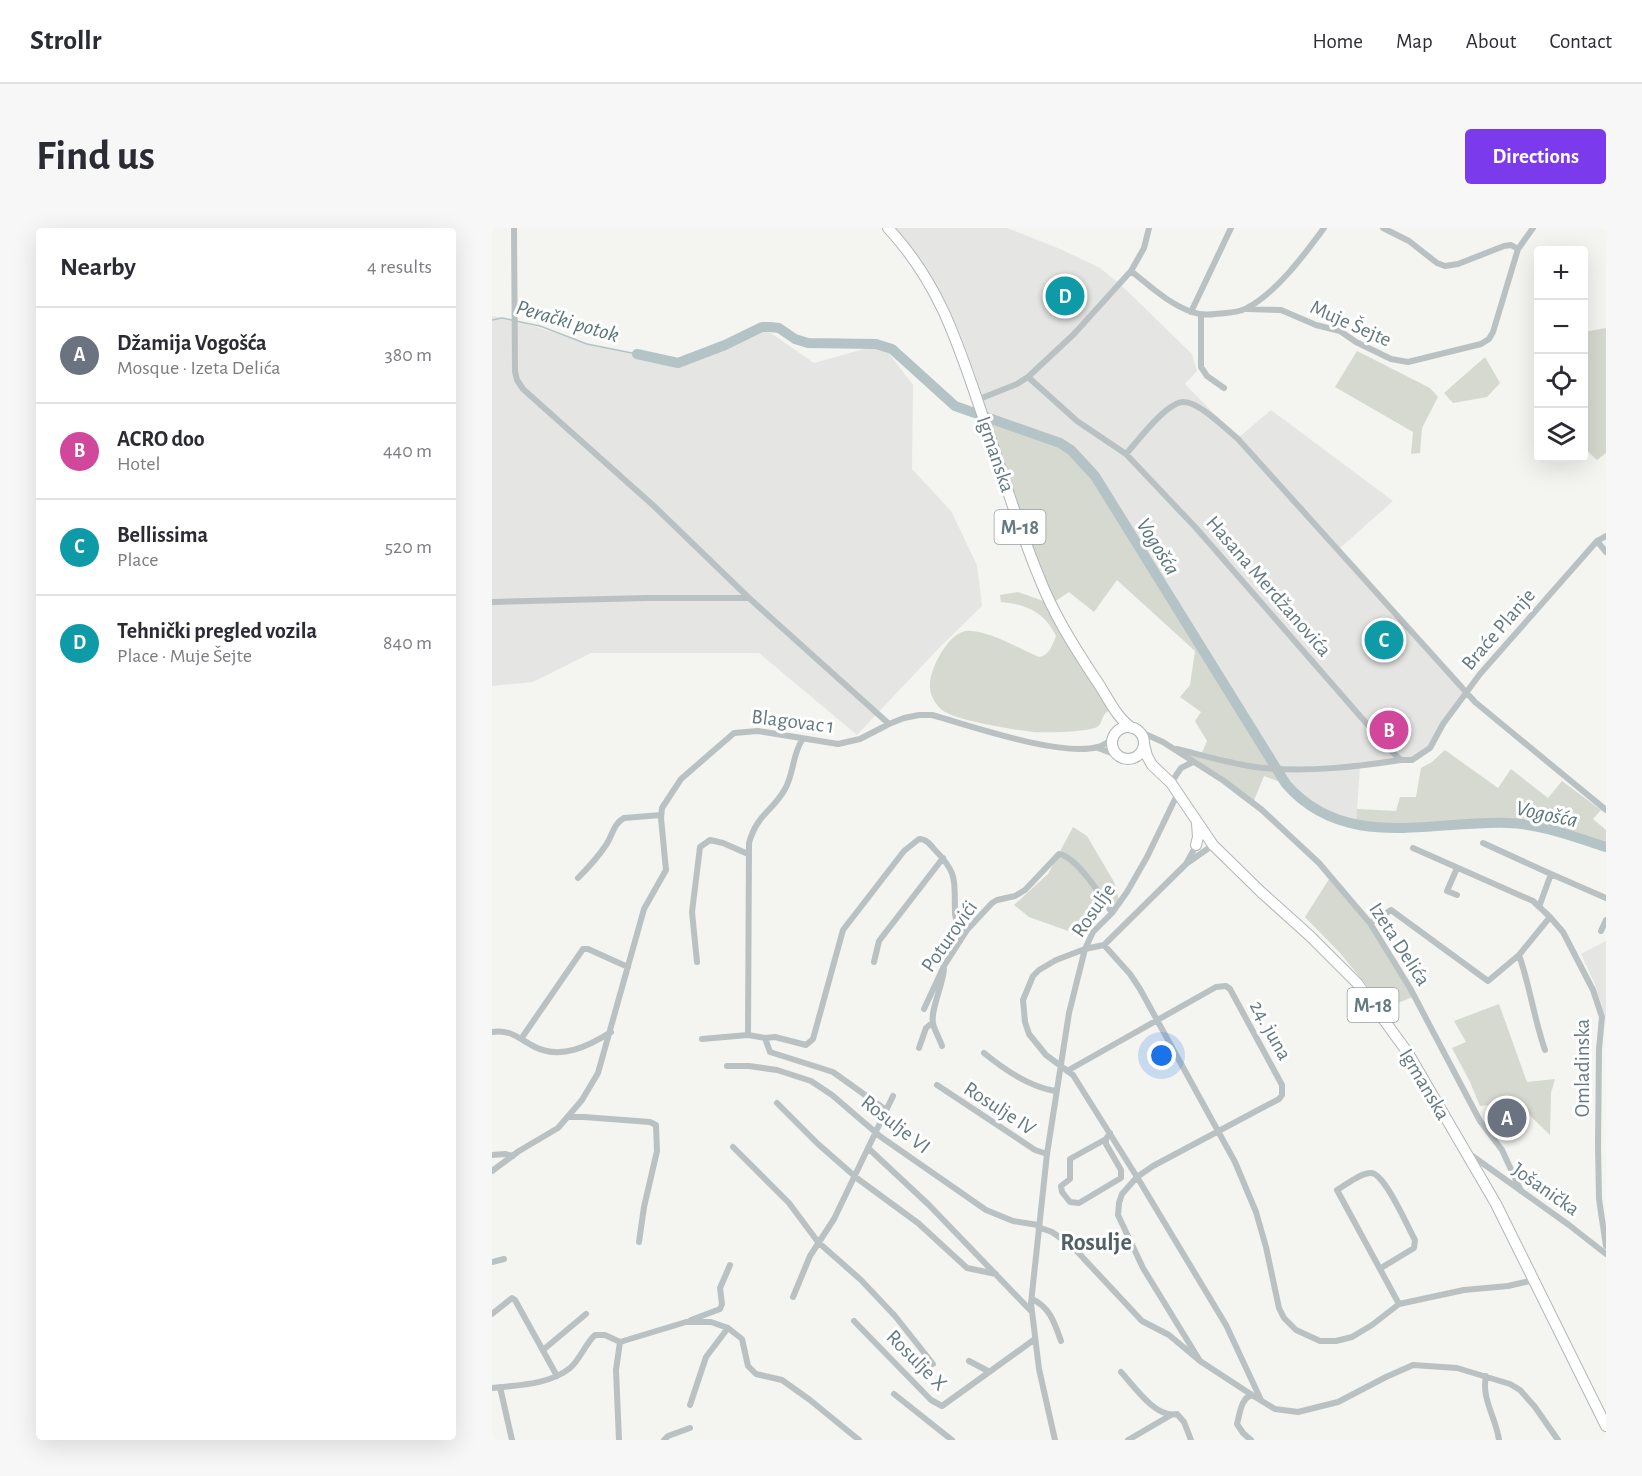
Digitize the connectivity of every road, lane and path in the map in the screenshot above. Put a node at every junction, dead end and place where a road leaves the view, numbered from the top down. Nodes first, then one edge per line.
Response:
1 (514, 228) edge
2 (888, 228) edge
3 (1149, 228) edge
4 (1231, 228) edge
5 (1324, 228) edge
6 (1383, 228) edge
7 (1533, 228) edge
8 (1518, 249) junction
9 (1131, 271) junction
10 (1246, 309) junction
11 (1191, 312) junction
12 (1201, 315) junction
13 (1028, 377) junction
14 (1224, 388) dead end
15 (977, 400) junction
16 (1126, 454) junction
17 (1606, 536) edge
18 (1597, 541) junction
19 (1606, 552) edge
20 (749, 598) junction
21 (492, 602) edge
22 (1467, 691) junction
23 (1118, 713) junction
24 (889, 724) junction
25 (1134, 729) junction
26 (1116, 734) junction
27 (802, 740) junction
28 (1148, 741) junction
29 (1097, 747) junction
30 (1171, 747) junction
31 (1117, 755) junction
32 (1131, 759) junction
33 (1401, 760) junction
34 (1193, 762) junction
35 (1152, 765) junction
36 (1172, 783) junction
37 (1178, 792) junction
38 (1606, 810) edge
39 (661, 814) junction
40 (1197, 823) junction
41 (1210, 840) junction
42 (1483, 843) dead end
43 (1196, 845) junction
44 (1413, 848) dead end
45 (748, 854) junction
46 (943, 858) junction
47 (1186, 864) junction
48 (1457, 868) junction
49 (1551, 874) junction
50 (578, 878) dead end
51 (1457, 895) dead end
52 (1606, 898) edge
53 (1539, 908) junction
54 (1112, 913) junction
55 (1550, 916) junction
56 (1606, 920) edge
57 (1370, 923) junction
58 (967, 930) junction
59 (1601, 931) dead end
60 (1104, 945) junction
61 (1085, 949) junction
62 (1519, 955) junction
63 (697, 962) dead end
64 (874, 962) dead end
65 (944, 966) junction
66 (628, 967) junction
67 (924, 1009) dead end
68 (1157, 1019) junction
69 (932, 1023) junction
70 (492, 1032) edge
71 (611, 1032) junction
72 (748, 1035) junction
73 (765, 1038) junction
74 (521, 1039) junction
75 (702, 1039) dead end
76 (942, 1046) dead end
77 (919, 1048) dead end
78 (1545, 1050) dead end
79 (984, 1053) dead end
80 (727, 1066) dead end
81 (1059, 1066) junction
82 (1067, 1071) junction
83 (937, 1085) dead end
84 (1055, 1091) junction
85 (893, 1096) dead end
86 (777, 1103) dead end
87 (886, 1110) junction
88 (568, 1118) junction
89 (875, 1131) junction
90 (1218, 1131) junction
91 (1108, 1136) junction
92 (733, 1147) dead end
93 (868, 1148) junction
94 (1467, 1153) junction
95 (1047, 1154) junction
96 (492, 1155) edge
97 (513, 1156) junction
98 (492, 1171) edge
99 (854, 1176) junction
100 (1137, 1177) junction
101 (1521, 1191) junction
102 (1038, 1226) junction
103 (639, 1242) dead end
104 (818, 1242) junction
105 (1606, 1246) edge
106 (1606, 1254) edge
107 (504, 1259) dead end
108 (492, 1262) edge
109 (729, 1265) dead end
110 (1381, 1268) junction
111 (996, 1274) junction
112 (1534, 1280) junction
113 (793, 1297) dead end
114 (1032, 1299) junction
115 (1400, 1304) junction
116 (1032, 1311) junction
117 (492, 1314) edge
118 (586, 1314) dead end
119 (854, 1321) dead end
120 (686, 1322) junction
121 (728, 1328) junction
122 (1035, 1339) junction
123 (1062, 1341) dead end
124 (620, 1342) junction
125 (543, 1350) junction
126 (969, 1361) dead end
127 (1200, 1361) junction
128 (933, 1364) dead end
129 (988, 1371) junction
130 (1121, 1372) dead end
131 (557, 1376) junction
132 (1486, 1377) junction
133 (500, 1387) junction
134 (492, 1388) edge
135 (894, 1394) dead end
136 (1252, 1395) junction
137 (1261, 1400) junction
138 (690, 1405) dead end
139 (1171, 1416) junction
140 (1606, 1426) edge
141 (690, 1428) dead end
142 (1554, 1438) edge
143 (512, 1440) edge
144 (619, 1440) edge
145 (664, 1440) edge
146 (859, 1440) edge
147 (952, 1440) edge
148 (1055, 1440) edge
149 (1128, 1440) edge
150 (1191, 1440) edge
151 (1251, 1440) edge
152 (1499, 1440) edge

1 - 20 street
2 - 15 main road, Igmanska / M-18
3 - 9 street
4 - 11 street
5 - 10 street, Muje Šejte
6 - 8 street
7 - 8 street, Muje Šejte
8 - 10 street, Muje Šejte
9 - 11 street, Muje Šejte
9 - 13 street
10 - 12 street, Muje Šejte
11 - 12 street, Muje Šejte
12 - 14 street
13 - 15 street
13 - 16 street, Hasana Merdžanovića
15 - 23 main road, Igmanska / M-18
16 - 22 street
16 - 33 street, Hasana Merdžanovića
17 - 18 street, Braće Planje
18 - 19 street
18 - 22 street, Braće Planje
20 - 21 street
20 - 24 street
22 - 33 street
22 - 38 street, Braće Planje
23 - 25 main road, Igmanska / M-18
23 - 26 main road
24 - 27 street, Blagovac 1
24 - 29 street, Blagovac 1
25 - 26 main road
25 - 28 main road, M-18
26 - 29 street, Blagovac 1
26 - 31 main road
27 - 39 street, Blagovac 1
27 - 45 street
28 - 30 street, Izeta Delića
28 - 32 main road
28 - 35 main road, Igmanska / M-18
29 - 31 street
30 - 33 street
30 - 34 street, Izeta Delića
31 - 32 main road, M-18
32 - 35 main road, Igmanska / M-18
34 - 36 street
34 - 57 street, Izeta Delića
35 - 36 main road, Igmanska / M-18
36 - 37 main road, Igmanska / M-18
37 - 40 main road, Igmanska / M-18
37 - 54 street, Rosulje
39 - 50 street
39 - 66 street
40 - 41 main road, Igmanska / M-18
40 - 43 main road
41 - 43 street
41 - 47 street
41 - 94 main road, Igmanska / M-18
42 - 49 street
43 - 47 street
44 - 48 street, Omladinska
45 - 63 street
45 - 72 street
46 - 58 street
46 - 64 street
46 - 73 street
47 - 60 street
48 - 51 street
48 - 53 street, Omladinska
49 - 52 street
49 - 53 street
53 - 55 street, Omladinska
54 - 58 street, Poturovići
54 - 61 street, Rosulje
55 - 62 street
55 - 105 street, Omladinska
56 - 59 street
57 - 62 street
57 - 101 street, Izeta Delića
58 - 65 street, Poturovići
60 - 61 street
60 - 68 street
61 - 81 street, Rosulje
61 - 81 street
62 - 78 street
65 - 67 street, Poturovići
65 - 69 street
66 - 71 street
66 - 74 street
68 - 82 street
68 - 90 street
68 - 90 street, 24. juna
69 - 76 street
69 - 77 street
70 - 74 street
71 - 74 street
71 - 88 street
72 - 73 street
72 - 75 street
73 - 87 street
79 - 84 street
80 - 89 street, Rosulje VI
81 - 82 street
81 - 84 street, Rosulje
82 - 91 street
83 - 95 street, Rosulje IV
84 - 95 street, Rosulje
85 - 87 street
86 - 99 street
87 - 89 street
88 - 97 street
88 - 103 street
89 - 93 street
89 - 102 street, Rosulje VI
90 - 100 street, 24. juna
90 - 115 street
91 - 91 street
91 - 100 street
92 - 104 street
93 - 99 street
93 - 111 street
94 - 101 street, Jošanička
94 - 112 main road, Igmanska / M-18
95 - 102 street, Rosulje
96 - 97 street
97 - 98 street
99 - 104 street
99 - 111 street
100 - 127 street, 24. juna
100 - 137 street
101 - 106 street, Jošanička
102 - 114 street, Rosulje
102 - 127 street
104 - 113 street
104 - 128 street
107 - 108 street
109 - 120 street
110 - 110 street
110 - 115 street
111 - 116 street
112 - 115 street
112 - 140 main road, Igmanska / M-18
114 - 116 street, Rosulje
114 - 123 street
116 - 122 street, Rosulje
117 - 125 street
118 - 125 street
119 - 129 street, Rosulje X
120 - 121 street
120 - 124 street
121 - 138 street
121 - 146 street
122 - 129 street, Rosulje X
122 - 148 street, Rosulje
124 - 131 street
124 - 144 street
125 - 131 street
126 - 129 street, Rosulje X
127 - 136 street
130 - 139 street
131 - 133 street
132 - 137 street
132 - 142 street
132 - 152 street
133 - 134 street
133 - 143 street
135 - 147 street
136 - 137 street
136 - 151 street
139 - 149 street
139 - 150 street
141 - 145 street

